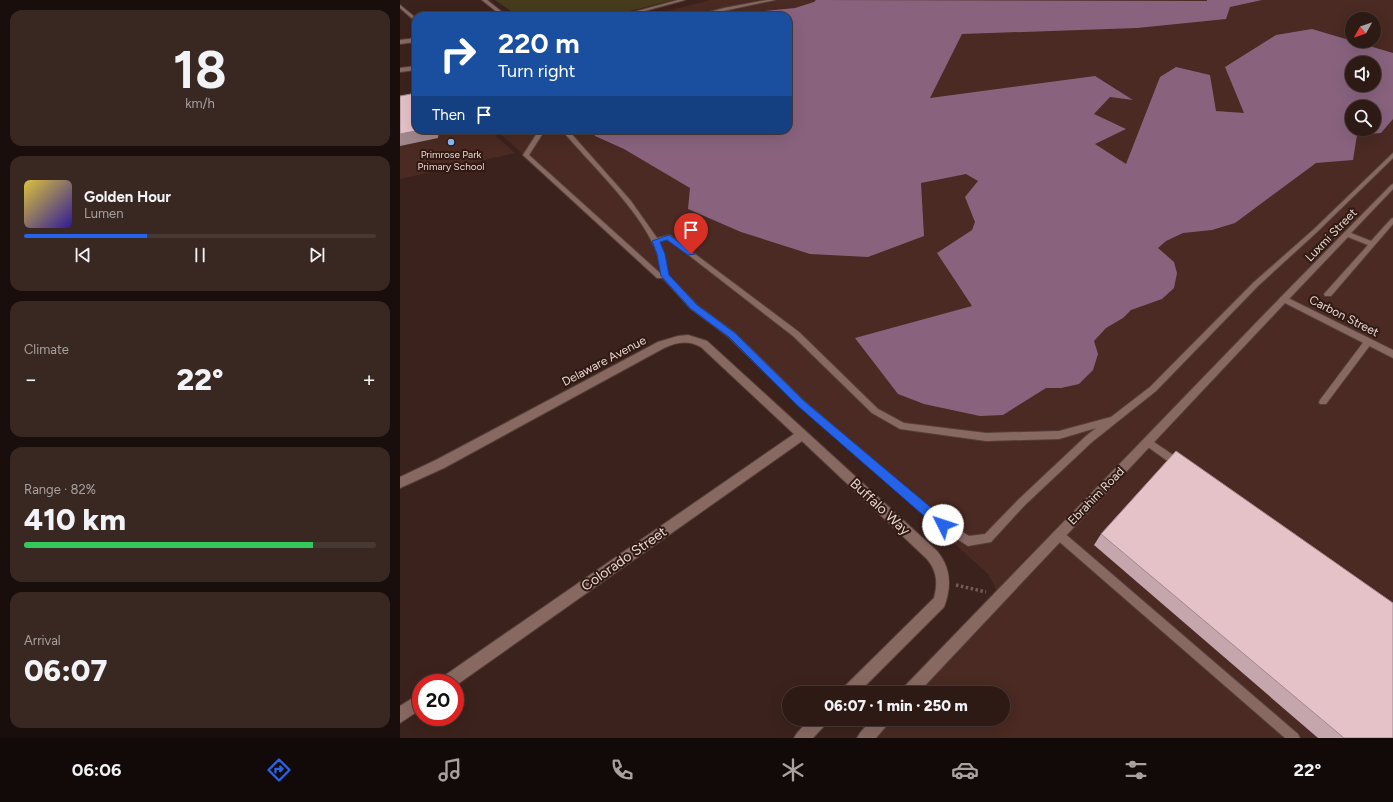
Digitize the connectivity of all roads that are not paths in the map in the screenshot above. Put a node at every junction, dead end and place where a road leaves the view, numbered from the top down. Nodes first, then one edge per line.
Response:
1 (484, 0) edge
2 (683, 0) edge
3 (773, 0) edge
4 (400, 6) edge
5 (500, 12) edge
6 (636, 12) edge
7 (710, 12) edge
8 (412, 17) joint
9 (406, 18) dead end
10 (412, 40) edge
11 (400, 42) edge
12 (412, 68) edge
13 (400, 70) edge
14 (539, 134) edge
15 (569, 134) edge
16 (1393, 155) edge
17 (1393, 186) edge
18 (1393, 220) edge
19 (1347, 234) junction
20 (655, 241) junction
21 (1371, 244) junction
22 (665, 276) junction
23 (1328, 294) dead end
24 (1284, 299) junction
25 (1368, 342) junction
26 (1393, 354) edge
27 (1323, 402) dead end
28 (1114, 420) junction
29 (802, 435) junction
30 (1148, 442) junction
31 (1189, 471) edge
32 (400, 482) edge
33 (1059, 535) junction
34 (459, 674) edge
35 (855, 686) edge
36 (915, 686) edge
37 (412, 706) edge
38 (400, 715) edge
39 (815, 726) edge
40 (876, 726) edge
41 (802, 738) edge
42 (865, 738) edge
43 (1294, 738) edge

1 - 5 street
2 - 6 street
3 - 7 lane
4 - 8 street
8 - 9 street
10 - 11 street
12 - 13 street
14 - 22 lane
15 - 20 lane
16 - 28 lane
17 - 19 lane, Luxmi Street
18 - 21 lane
19 - 21 lane
19 - 24 lane, Luxmi Street
20 - 22 lane
20 - 28 lane
21 - 23 lane
22 - 28 lane
24 - 25 street, Carbon Street
24 - 30 street, Ebrahim Road
25 - 26 street, Carbon Street
25 - 27 lane
29 - 32 street, Delaware Avenue
29 - 34 street, Colorado Street
29 - 35 street, Buffalo Way
30 - 31 lane
30 - 33 street, Ebrahim Road
33 - 36 street, Ebrahim Road
33 - 43 lane
37 - 38 street
39 - 41 street
40 - 42 street

